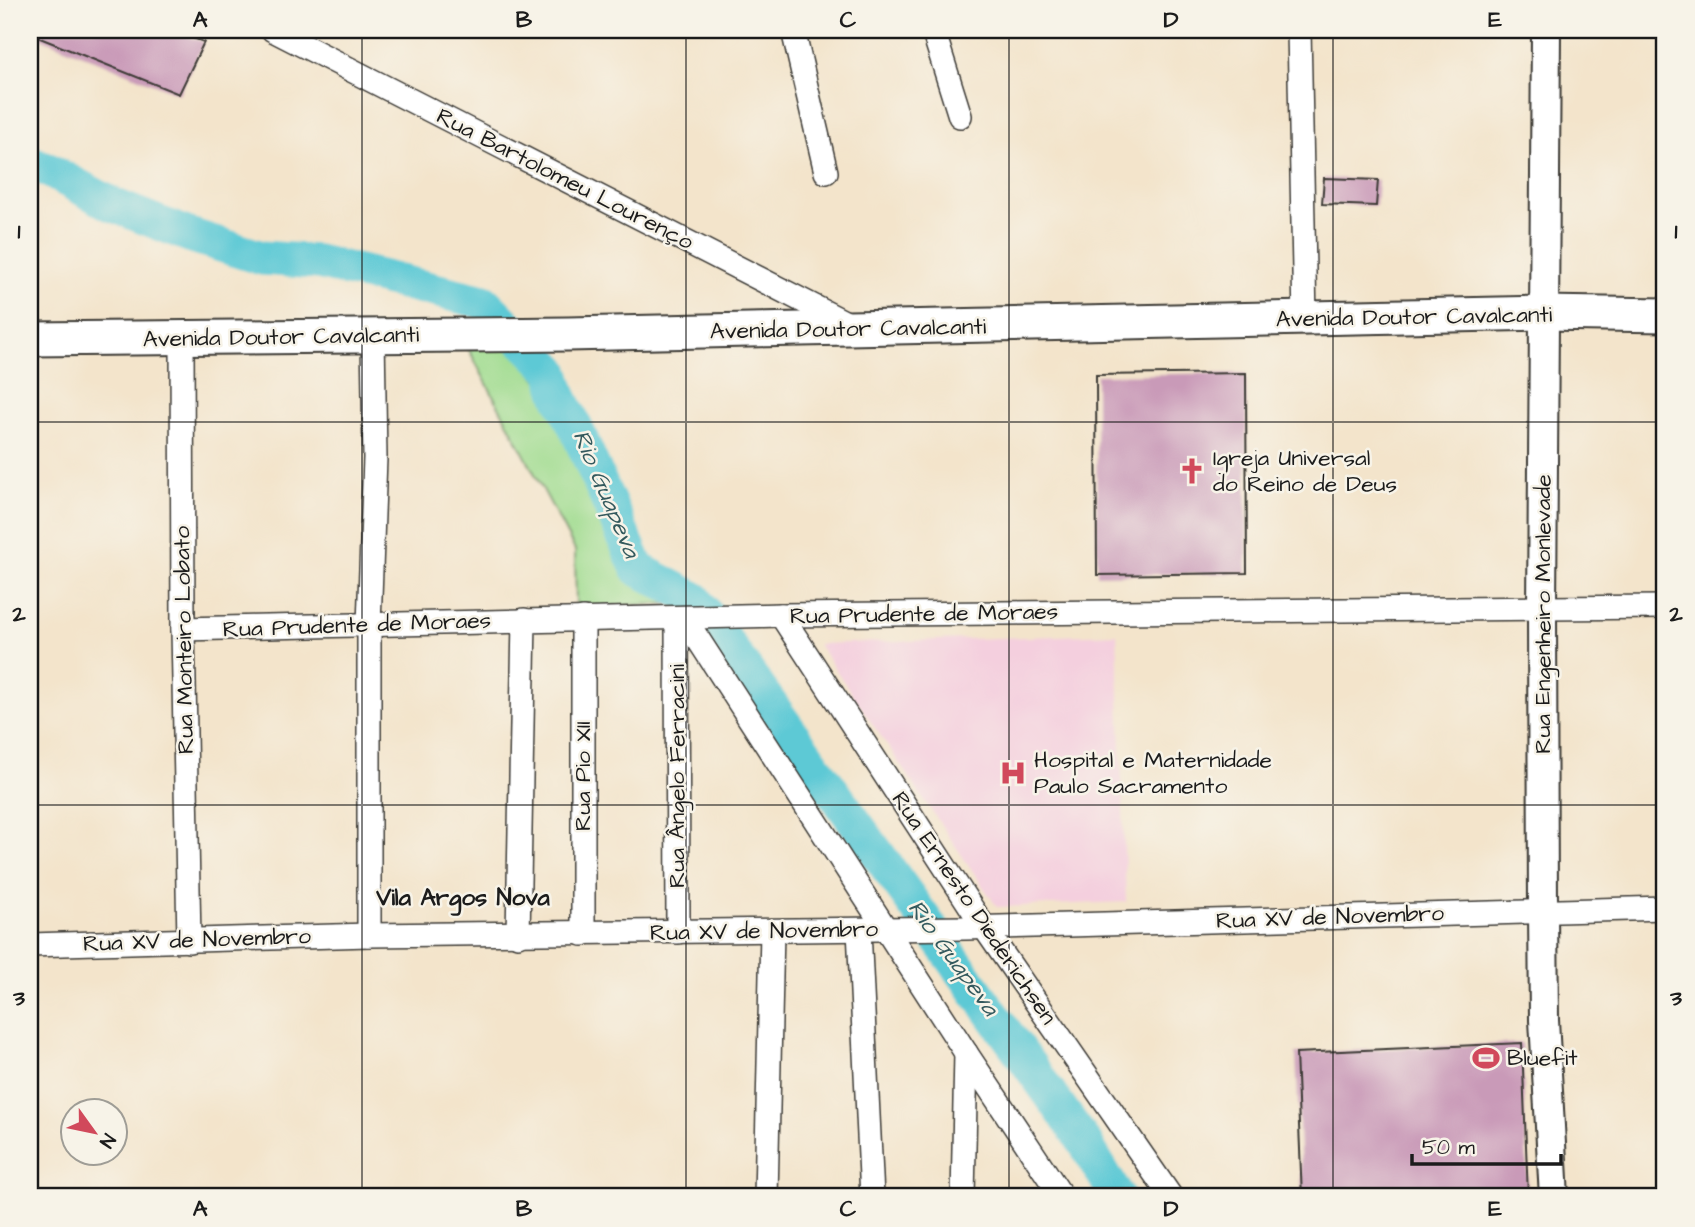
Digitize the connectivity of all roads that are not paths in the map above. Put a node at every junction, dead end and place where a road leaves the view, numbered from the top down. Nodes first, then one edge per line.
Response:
1 (273, 30) edge
2 (793, 30) edge
3 (933, 30) edge
4 (1299, 30) edge
5 (1546, 30) edge
6 (960, 116) dead end
7 (826, 172) dead end
8 (1544, 313) junction
9 (1665, 315) edge
10 (1304, 319) junction
11 (856, 329) junction
12 (373, 336) junction
13 (182, 338) junction
14 (30, 339) edge
15 (1665, 607) edge
16 (1542, 609) junction
17 (781, 615) junction
18 (583, 619) junction
19 (688, 619) junction
20 (524, 620) junction
21 (369, 625) junction
22 (183, 629) junction
23 (1665, 908) edge
24 (1543, 911) junction
25 (975, 928) junction
26 (896, 929) junction
27 (859, 930) junction
28 (772, 931) junction
29 (678, 932) junction
30 (583, 934) junction
31 (369, 935) junction
32 (518, 935) junction
33 (189, 941) junction
34 (30, 945) edge
35 (966, 1053) junction
36 (766, 1197) edge
37 (872, 1197) edge
38 (963, 1197) edge
39 (1062, 1197) edge
40 (1171, 1197) edge
41 (1554, 1197) edge

1 - 11 street, Rua Bartolomeu Lourenço
2 - 7 street
3 - 6 street
4 - 10 street
5 - 8 street, Rua Engenheiro Monlevade
8 - 9 main road, Avenida Doutor Cavalcanti
8 - 10 main road, Avenida Doutor Cavalcanti
8 - 16 street, Rua Engenheiro Monlevade
10 - 11 main road, Avenida Doutor Cavalcanti
11 - 12 main road, Avenida Doutor Cavalcanti
12 - 13 main road, Avenida Doutor Cavalcanti
12 - 21 street
13 - 14 main road, Avenida Doutor Cavalcanti
13 - 22 street, Rua Monteiro Lobato
15 - 16 street, Rua Prudente de Moraes
16 - 17 street, Rua Prudente de Moraes
16 - 24 street, Rua Engenheiro Monlevade
17 - 19 street, Rua Prudente de Moraes
17 - 25 street, Rua Ernesto Diederichsen
18 - 19 street, Rua Prudente de Moraes
18 - 20 street, Rua Prudente de Moraes
18 - 30 street, Rua Pio XII
19 - 26 street
19 - 29 street, Rua Ângelo Ferracini
20 - 21 street, Rua Prudente de Moraes
20 - 32 street
21 - 22 street, Rua Prudente de Moraes
21 - 31 street
22 - 33 street, Rua Monteiro Lobato
23 - 24 street, Rua XV de Novembro
24 - 25 street, Rua XV de Novembro
24 - 41 street, Rua Engenheiro Monlevade
25 - 26 street, Rua XV de Novembro
25 - 40 street, Rua Ernesto Diederichsen
26 - 27 street, Rua XV de Novembro
26 - 35 street
27 - 28 street, Rua XV de Novembro
27 - 37 street
28 - 29 street, Rua XV de Novembro
28 - 36 street
29 - 30 street, Rua XV de Novembro
30 - 32 street, Rua XV de Novembro
31 - 32 street, Rua XV de Novembro
31 - 33 street, Rua XV de Novembro
33 - 34 street, Rua XV de Novembro
35 - 38 street
35 - 39 street

